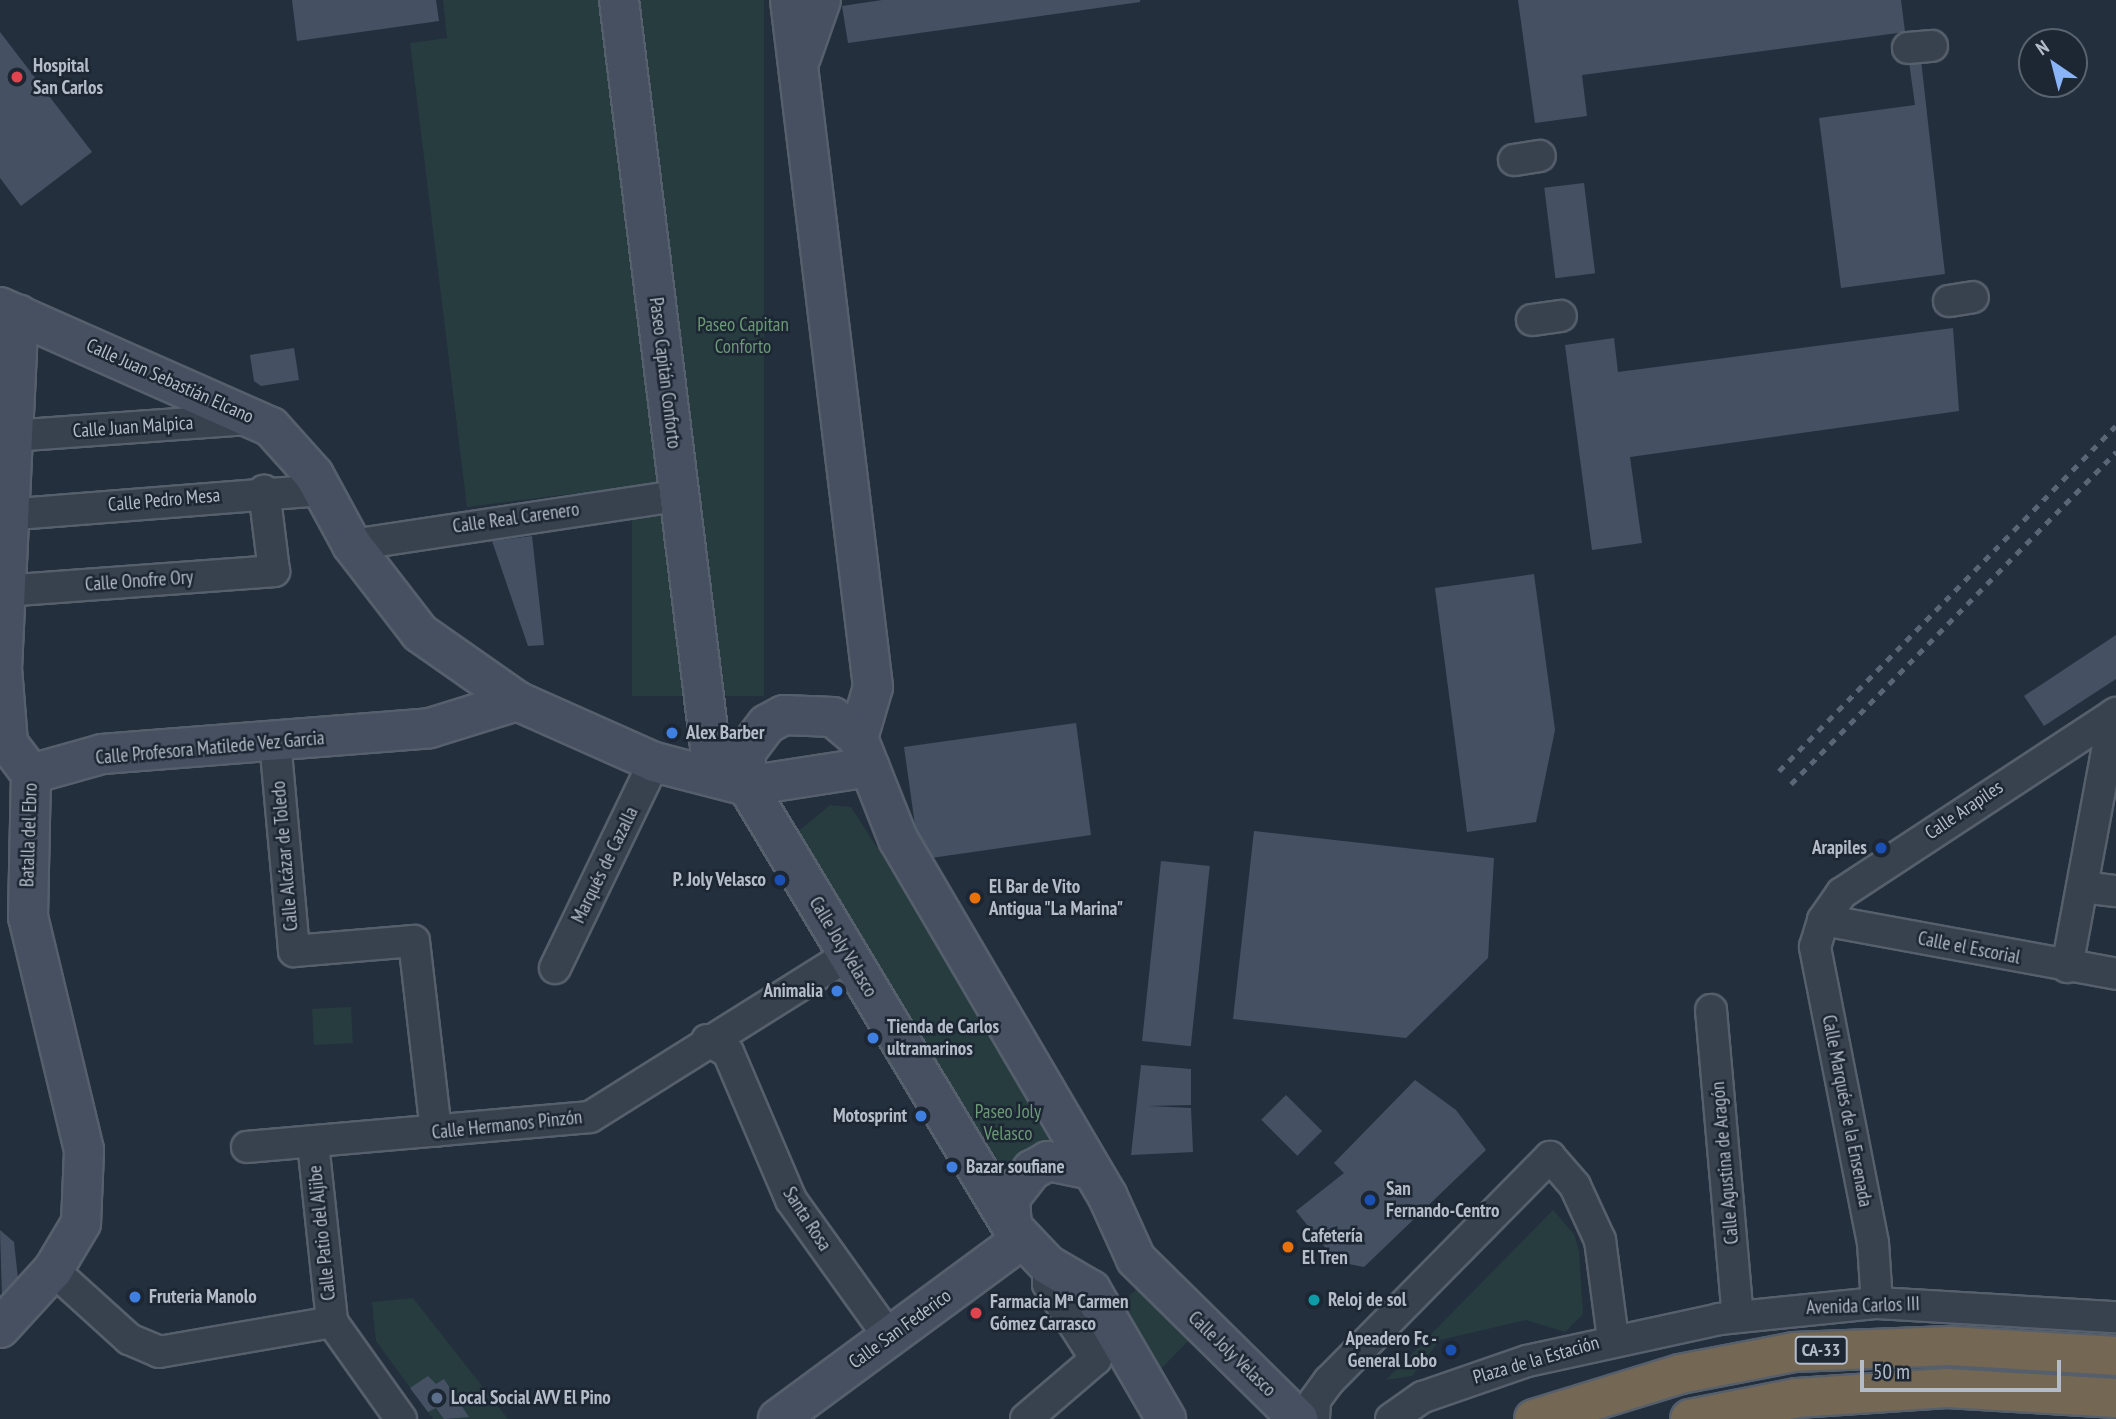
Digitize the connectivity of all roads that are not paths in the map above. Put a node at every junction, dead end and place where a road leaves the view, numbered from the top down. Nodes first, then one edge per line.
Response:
1 (619, 0) edge
2 (790, 0) edge
3 (821, 0) edge
4 (800, 58) junction
5 (9, 310) edge
6 (1561, 316) dead end
7 (1532, 320) dead end
8 (254, 419) junction
9 (11, 436) junction
10 (323, 490) junction
11 (264, 491) junction
12 (681, 495) junction
13 (5, 515) junction
14 (352, 545) junction
15 (3, 591) junction
16 (1, 628) edge
17 (517, 701) junction
18 (2115, 713) edge
19 (275, 741) junction
20 (710, 746) joint
21 (864, 753) junction
22 (654, 762) junction
23 (31, 774) junction
24 (747, 786) junction
25 (2082, 887) junction
26 (2116, 891) edge
27 (1823, 920) junction
28 (848, 955) junction
29 (2067, 967) junction
30 (555, 968) dead end
31 (2116, 974) edge
32 (1711, 1010) dead end
33 (717, 1046) junction
34 (436, 1131) junction
35 (313, 1143) junction
36 (247, 1147) dead end
37 (1091, 1170) junction
38 (1027, 1243) junction
39 (1136, 1259) junction
40 (53, 1270) junction
41 (1091, 1290) junction
42 (1877, 1303) junction
43 (1738, 1317) junction
44 (2116, 1317) edge
45 (332, 1322) junction
46 (0, 1328) edge
47 (889, 1337) junction
48 (1613, 1339) junction
49 (2116, 1356) edge
50 (2116, 1398) edge
51 (1402, 1410) edge
52 (1033, 1414) edge
53 (401, 1419) edge
54 (778, 1419) edge
55 (1167, 1419) edge
56 (1298, 1419) edge
57 (1314, 1419) edge
58 (1369, 1419) edge
59 (1534, 1419) edge
60 (1690, 1419) edge

1 - 12 street, Paseo Capitán Conforto
2 - 4 street
3 - 4 street
4 - 21 street
5 - 8 street, Calle Juan Sebastián Elcano
5 - 9 street, Batalla del Ebro
6 - 7 street
8 - 9 street, Calle Juan Malpica
8 - 10 street, Calle Juan Sebastián Elcano
9 - 13 street, Batalla del Ebro
10 - 11 street, Calle Pedro Mesa
10 - 14 street, Calle Juan Sebastián Elcano
11 - 13 street, Calle Pedro Mesa
11 - 15 street, Calle Onofre Ory
12 - 14 street, Calle Real Carenero
12 - 20 street, Paseo Capitán Conforto
13 - 15 street, Batalla del Ebro
14 - 17 street, Calle Juan Sebastián Elcano
15 - 16 street, Batalla del Ebro
16 - 23 street, Batalla del Ebro
17 - 19 street, Calle Profesora Matilede Vez Garcia
17 - 22 street, Calle Juan Sebastián Elcano
18 - 25 street
18 - 27 street, Calle Arapiles
19 - 23 street, Calle Profesora Matilede Vez Garcia
19 - 34 street, Calle Alcázar de Toledo
20 - 24 street, Calle Joly Velasco
21 - 24 street
21 - 24 street
21 - 37 street
22 - 24 street, Calle Juan Sebastián Elcano
22 - 30 street, Marqués de Cazalla
23 - 40 street, Batalla del Ebro
24 - 28 street, Calle Joly Velasco
25 - 26 street
25 - 29 street
27 - 29 street, Calle el Escorial
27 - 42 street, Calle Marqués de la Ensenada
28 - 33 street, Calle Hermanos Pinzón
28 - 38 street, Calle Joly Velasco
29 - 31 street, Calle el Escorial
32 - 43 street, Calle Agustina de Aragón
33 - 34 street, Calle Hermanos Pinzón
33 - 47 street, Santa Rosa
34 - 35 street, Calle Hermanos Pinzón
35 - 36 street, Calle Hermanos Pinzón
35 - 45 street, Calle Patio del Aljibe
37 - 38 street
37 - 39 street, Calle Joly Velasco
38 - 41 street
38 - 47 street, Calle San Federico
38 - 52 street
39 - 41 street
39 - 56 street, Calle Joly Velasco
40 - 45 street
40 - 46 street, Batalla del Ebro
41 - 55 street
42 - 43 street, Avenida Carlos III
42 - 44 street, Avenida Carlos III
43 - 48 street, Avenida Carlos III
45 - 53 street
47 - 54 street, Calle San Federico
48 - 51 street, Plaza de la Estación
48 - 57 street, Plaza de la Estación
49 - 59 highway, CA-33
50 - 60 highway
51 - 58 street, Plaza de la Estación

